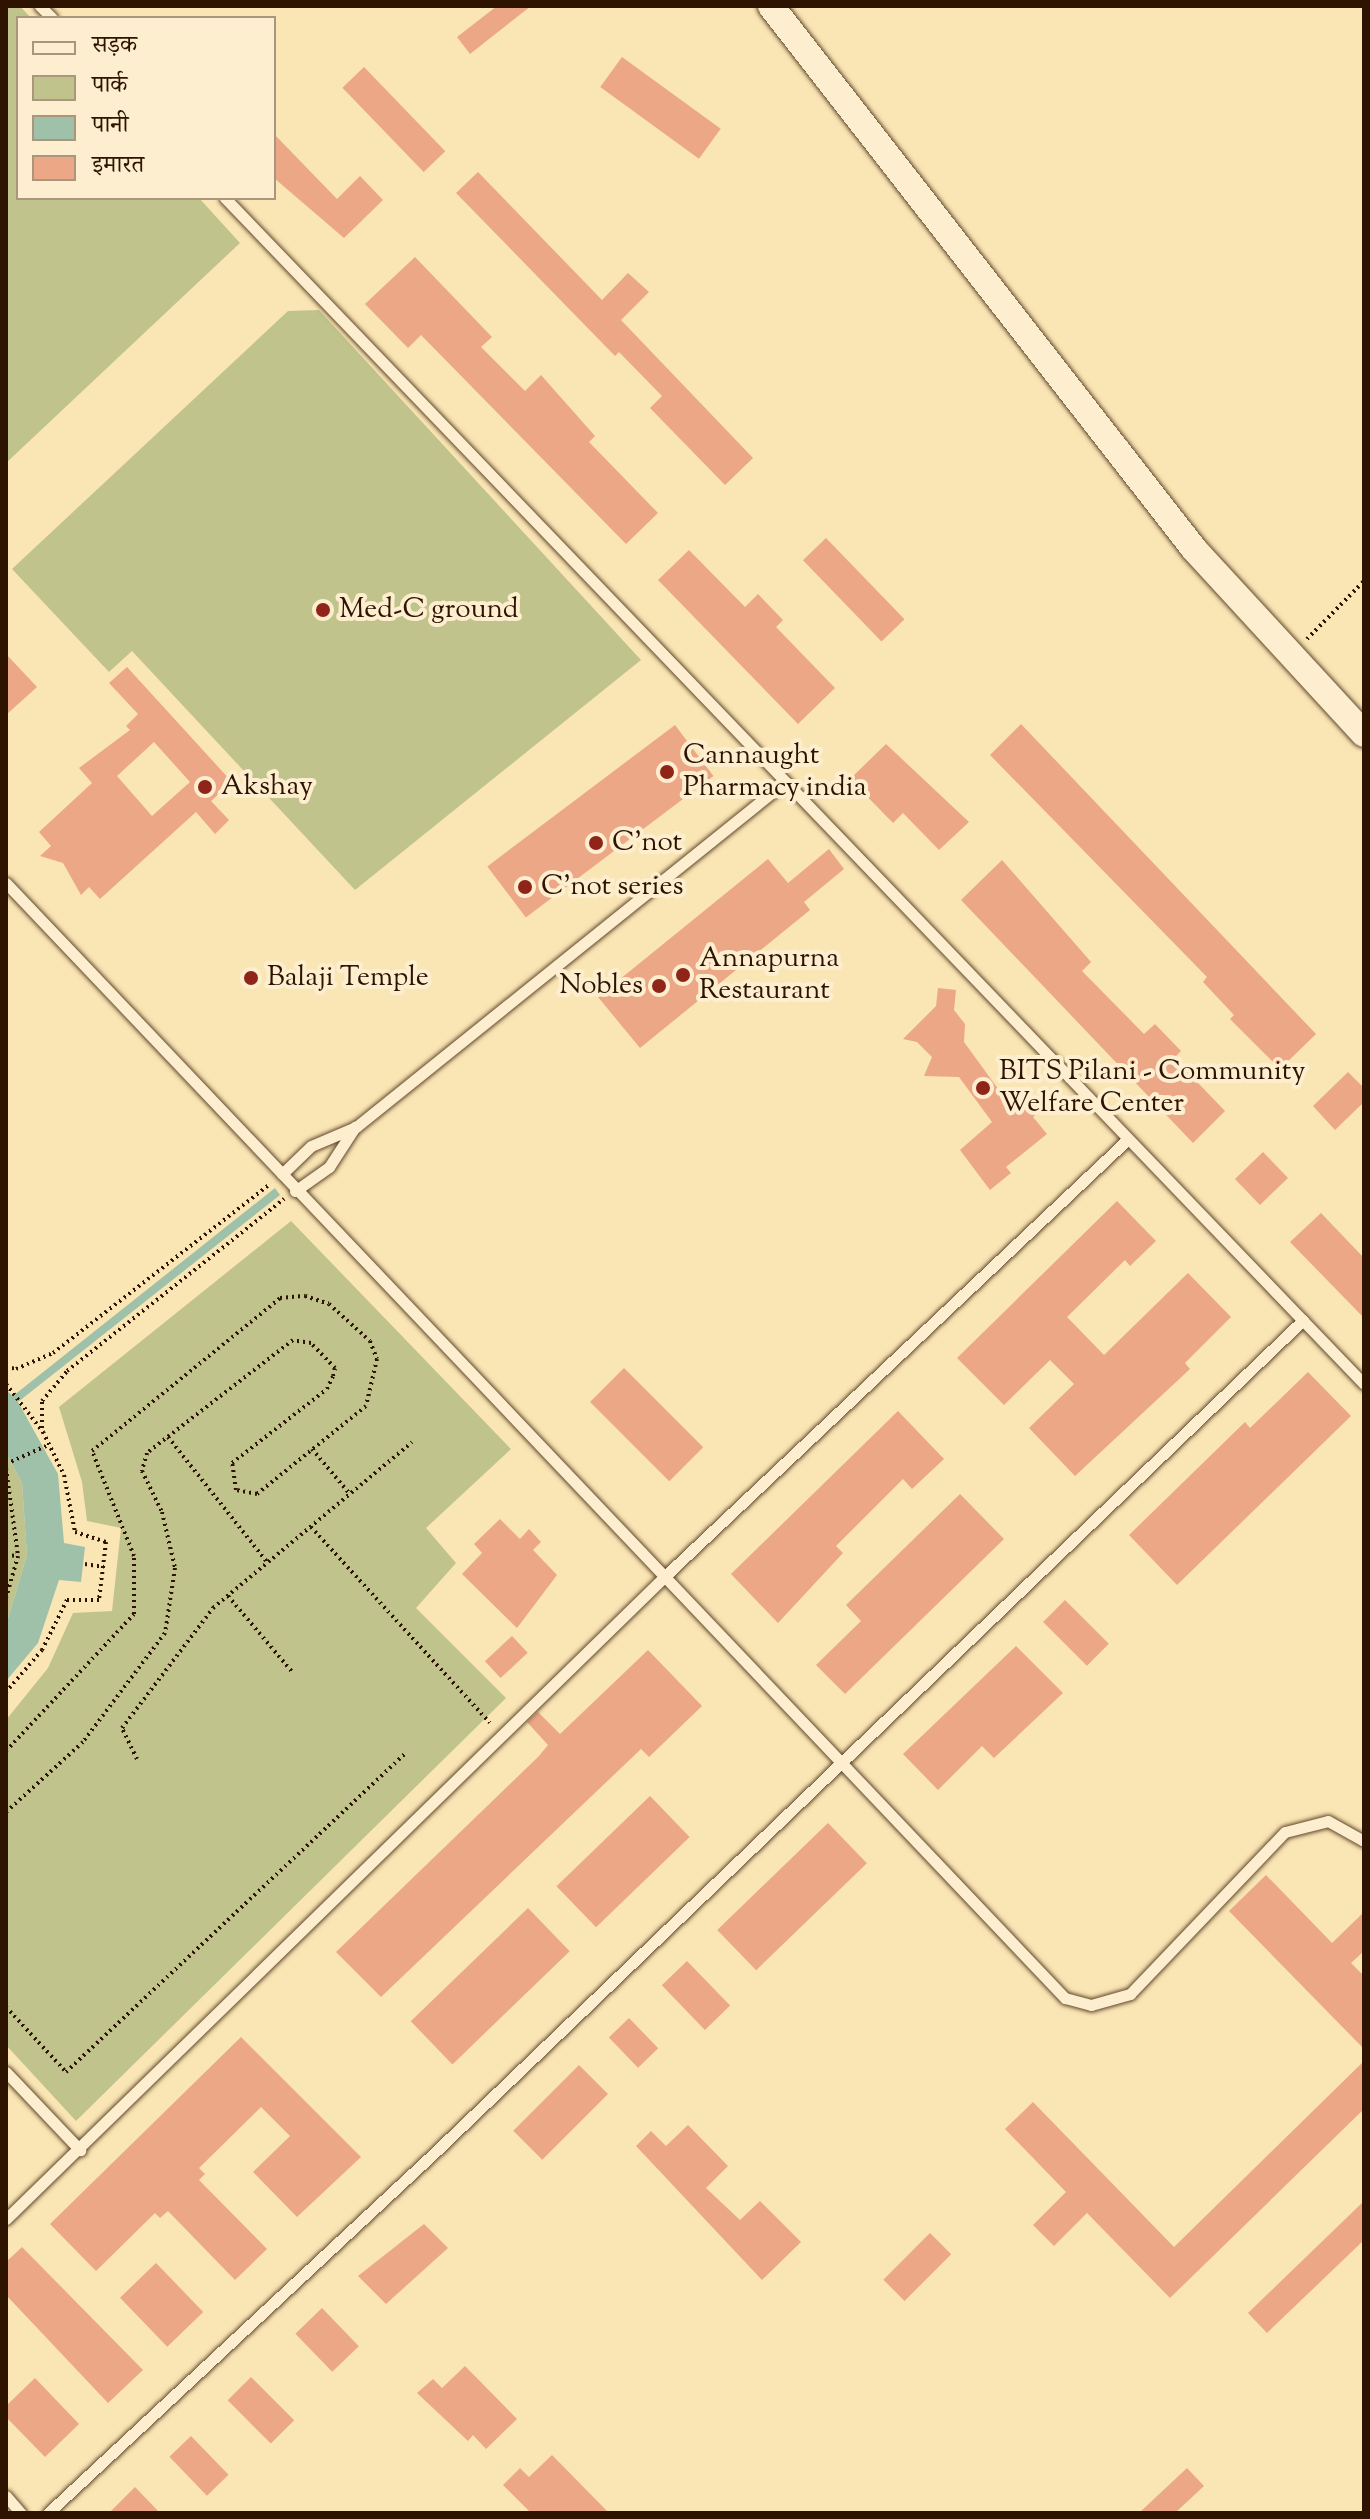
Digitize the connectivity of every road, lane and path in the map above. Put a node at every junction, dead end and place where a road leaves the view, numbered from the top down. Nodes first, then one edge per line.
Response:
1 (771, 6) edge
2 (227, 200) edge
3 (1364, 581) edge
4 (1291, 655) junction
5 (1364, 734) edge
6 (785, 782) junction
7 (6, 883) edge
8 (356, 1127) junction
9 (1128, 1139) junction
10 (282, 1174) junction
11 (295, 1191) junction
12 (1303, 1320) junction
13 (6, 1367) edge
14 (6, 1384) edge
15 (1364, 1384) edge
16 (43, 1432) junction
17 (168, 1437) junction
18 (412, 1442) dead end
19 (48, 1445) junction
20 (312, 1449) junction
21 (6, 1466) edge
22 (350, 1494) junction
23 (311, 1527) junction
24 (6, 1555) edge
25 (18, 1556) junction
26 (268, 1563) junction
27 (85, 1564) dead end
28 (104, 1567) junction
29 (664, 1577) junction
30 (228, 1596) junction
31 (6, 1598) edge
32 (293, 1673) dead end
33 (6, 1692) edge
34 (501, 1736) junction
35 (6, 1751) edge
36 (406, 1753) dead end
37 (137, 1759) dead end
38 (841, 1763) junction
39 (6, 1812) edge
40 (1364, 1841) edge
41 (6, 2007) edge
42 (6, 2072) edge
43 (80, 2150) junction
44 (6, 2219) edge
45 (6, 2496) edge
46 (21, 2513) edge
47 (48, 2513) edge

1 - 4 street
2 - 6 lane
3 - 4 path
4 - 5 street
6 - 8 lane
6 - 9 lane
7 - 10 lane
8 - 10 lane
8 - 11 lane
9 - 12 lane
9 - 29 lane
10 - 11 lane
10 - 13 path
11 - 16 path
11 - 29 lane
12 - 15 lane
12 - 38 lane
14 - 16 path
16 - 19 path
17 - 20 path
17 - 26 path
17 - 39 path
18 - 22 path
19 - 21 path
19 - 28 path
20 - 22 path
20 - 35 path
21 - 25 path
22 - 23 path
23 - 26 path
23 - 34 path
24 - 25 path
25 - 31 path
26 - 30 path
27 - 28 path
28 - 33 path
29 - 34 lane
29 - 38 lane
30 - 32 path
30 - 37 path
34 - 43 lane
36 - 41 path
38 - 40 lane
38 - 47 lane
42 - 43 lane
43 - 44 lane
45 - 46 lane

